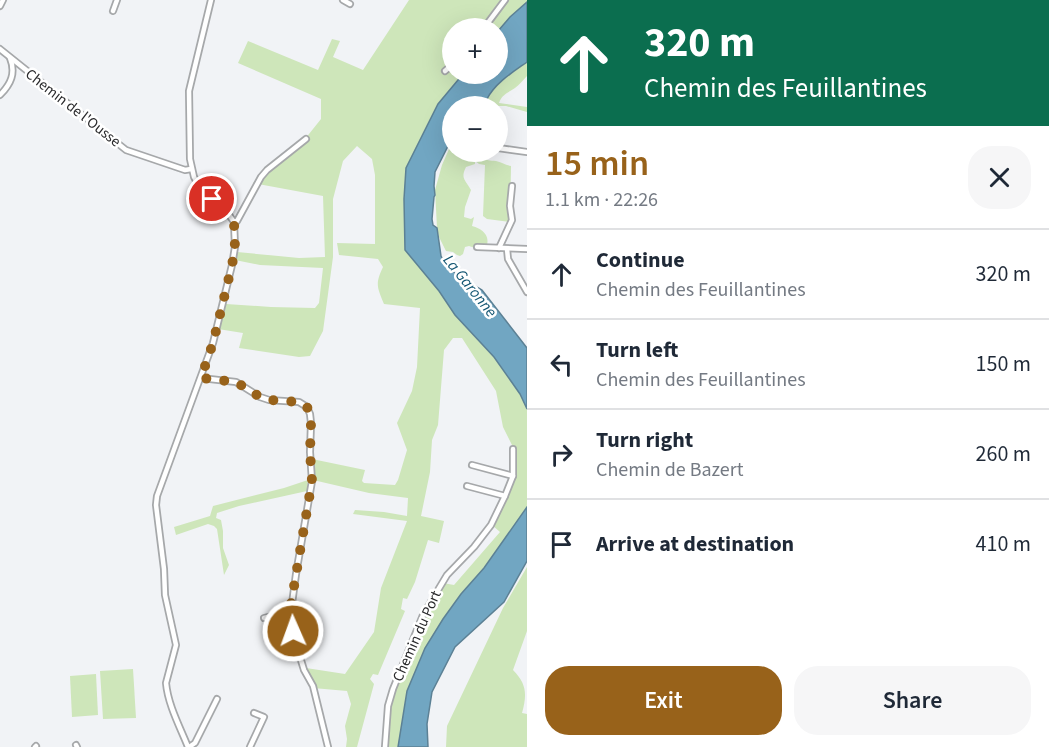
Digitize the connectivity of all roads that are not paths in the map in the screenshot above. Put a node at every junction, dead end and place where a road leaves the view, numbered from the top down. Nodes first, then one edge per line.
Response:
1 (3, 0) edge
2 (117, 0) edge
3 (211, 0) edge
4 (343, 0) edge
5 (505, 0) edge
6 (350, 4) dead end
7 (0, 6) edge
8 (113, 11) dead end
9 (492, 18) edge
10 (0, 49) edge
11 (9, 57) junction
12 (0, 95) edge
13 (306, 139) dead end
14 (508, 149) edge
15 (527, 152) edge
16 (191, 169) junction
17 (185, 170) junction
18 (195, 179) junction
19 (512, 186) dead end
20 (234, 222) junction
21 (477, 247) dead end
22 (499, 248) junction
23 (507, 249) junction
24 (527, 249) edge
25 (527, 292) edge
26 (201, 378) junction
27 (513, 449) dead end
28 (472, 465) dead end
29 (513, 476) junction
30 (467, 486) dead end
31 (505, 496) junction
32 (291, 611) junction
33 (264, 618) dead end
34 (217, 699) dead end
35 (254, 713) dead end
36 (189, 747) edge
37 (250, 747) edge
38 (328, 747) edge
39 (385, 747) edge

1 - 7 street
2 - 8 street
3 - 16 street
4 - 6 street
5 - 9 street
10 - 11 street, Chemin de l'Ousse
11 - 12 street
11 - 17 street, Chemin de l'Ousse
13 - 20 street
14 - 15 street
16 - 17 street, Chemin de l'Ousse
16 - 18 street
17 - 18 street, Chemin de l'Ousse
18 - 20 street
19 - 22 street
20 - 26 street
21 - 22 street
22 - 23 street
23 - 24 street
23 - 25 street
26 - 32 street
26 - 36 street
27 - 29 street, Chemin du Port
28 - 29 street
29 - 31 street, Chemin du Port
30 - 31 street
31 - 39 street, Chemin du Port
32 - 33 street
32 - 38 street
34 - 36 street
35 - 37 street

